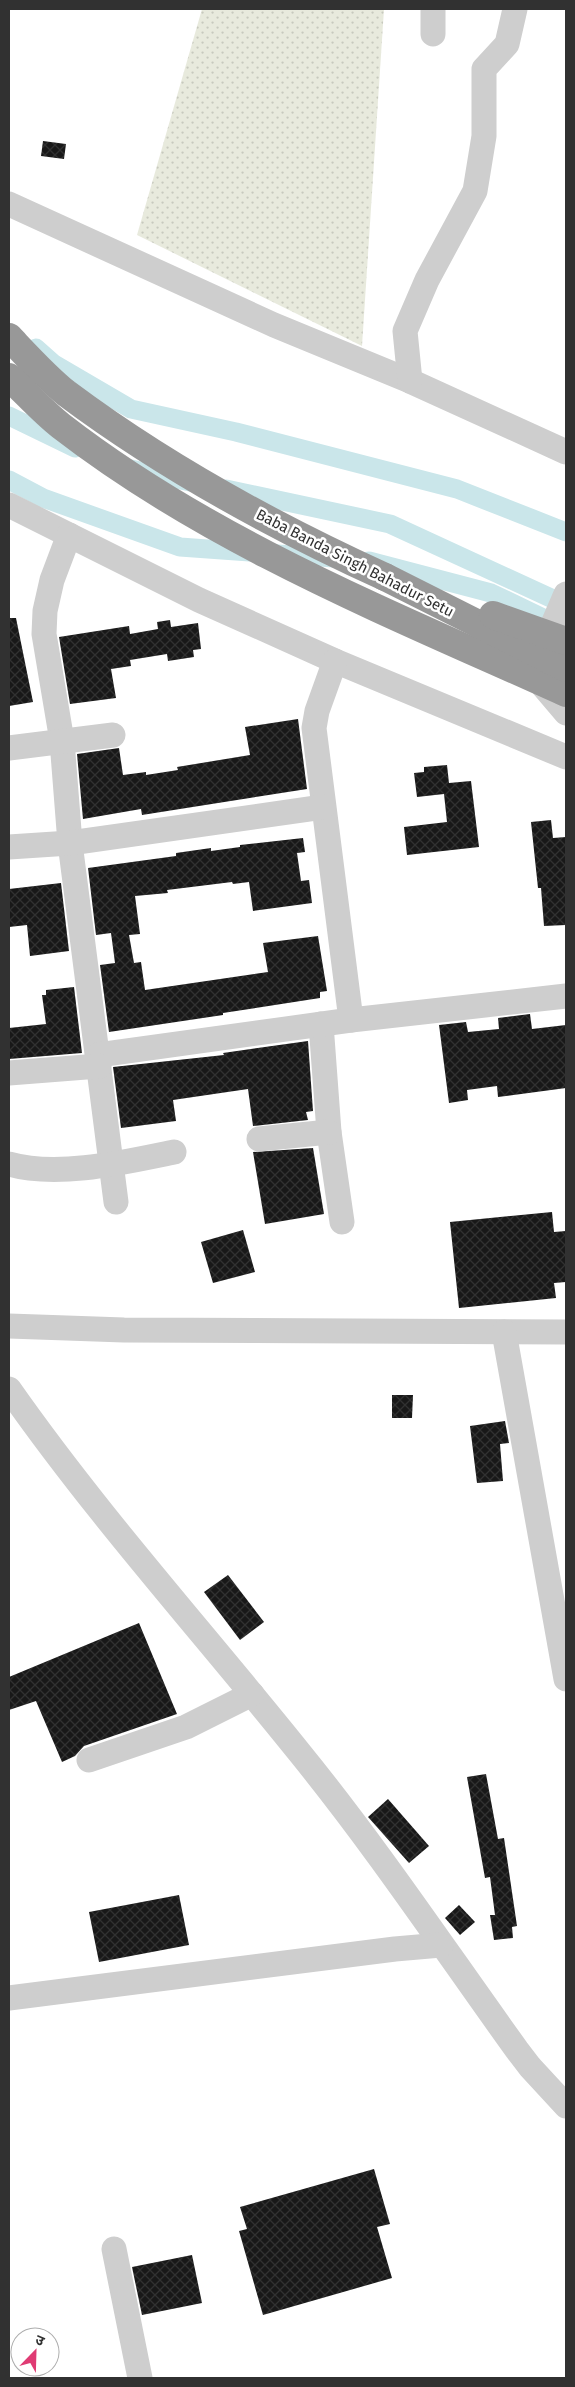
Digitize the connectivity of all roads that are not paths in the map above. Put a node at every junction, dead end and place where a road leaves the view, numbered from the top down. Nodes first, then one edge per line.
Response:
1 (433, 9) edge
2 (515, 9) edge
3 (433, 34) dead end
4 (9, 204) edge
5 (9, 338) edge
6 (9, 377) edge
7 (410, 381) junction
8 (566, 452) edge
9 (9, 506) edge
10 (69, 535) junction
11 (385, 578) junction
12 (566, 594) edge
13 (566, 641) edge
14 (335, 661) junction
15 (566, 668) edge
16 (566, 693) edge
17 (566, 713) edge
18 (113, 735) dead end
19 (62, 741) junction
20 (9, 748) edge
21 (566, 756) edge
22 (323, 807) junction
23 (70, 843) junction
24 (9, 847) edge
25 (566, 996) edge
26 (351, 1020) junction
27 (321, 1024) junction
28 (98, 1061) junction
29 (9, 1073) edge
30 (329, 1132) junction
31 (259, 1140) dead end
32 (174, 1152) dead end
33 (9, 1164) edge
34 (112, 1165) junction
35 (116, 1202) dead end
36 (342, 1222) dead end
37 (9, 1326) edge
38 (504, 1332) junction
39 (566, 1332) edge
40 (9, 1389) edge
41 (566, 1679) edge
42 (252, 1694) junction
43 (89, 1760) dead end
44 (441, 1945) junction
45 (9, 1998) edge
46 (566, 2106) edge
47 (114, 2249) dead end
48 (140, 2378) edge

1 - 3 street
2 - 7 street
4 - 7 street
5 - 11 highway, Baba Banda Singh Bahadur Setu
6 - 16 highway, Baba Banda Singh Bahadur Setu, bridge
7 - 8 street
9 - 10 street
10 - 14 street
10 - 19 street
11 - 13 highway, bridge
11 - 15 highway, Baba Banda Singh Bahadur Setu, bridge
12 - 17 street, bridge
14 - 21 street
14 - 22 street
18 - 19 street
19 - 20 street
19 - 23 street
22 - 23 street
22 - 26 street
23 - 24 street
23 - 28 street
25 - 26 street
26 - 27 street
27 - 28 street
27 - 30 street
28 - 29 street
28 - 34 street
30 - 31 street
30 - 36 street
32 - 34 street
33 - 34 street
34 - 35 street
37 - 38 street
38 - 39 street
38 - 41 street
40 - 42 street
42 - 43 street
42 - 44 street
44 - 45 street
44 - 46 street
47 - 48 street

